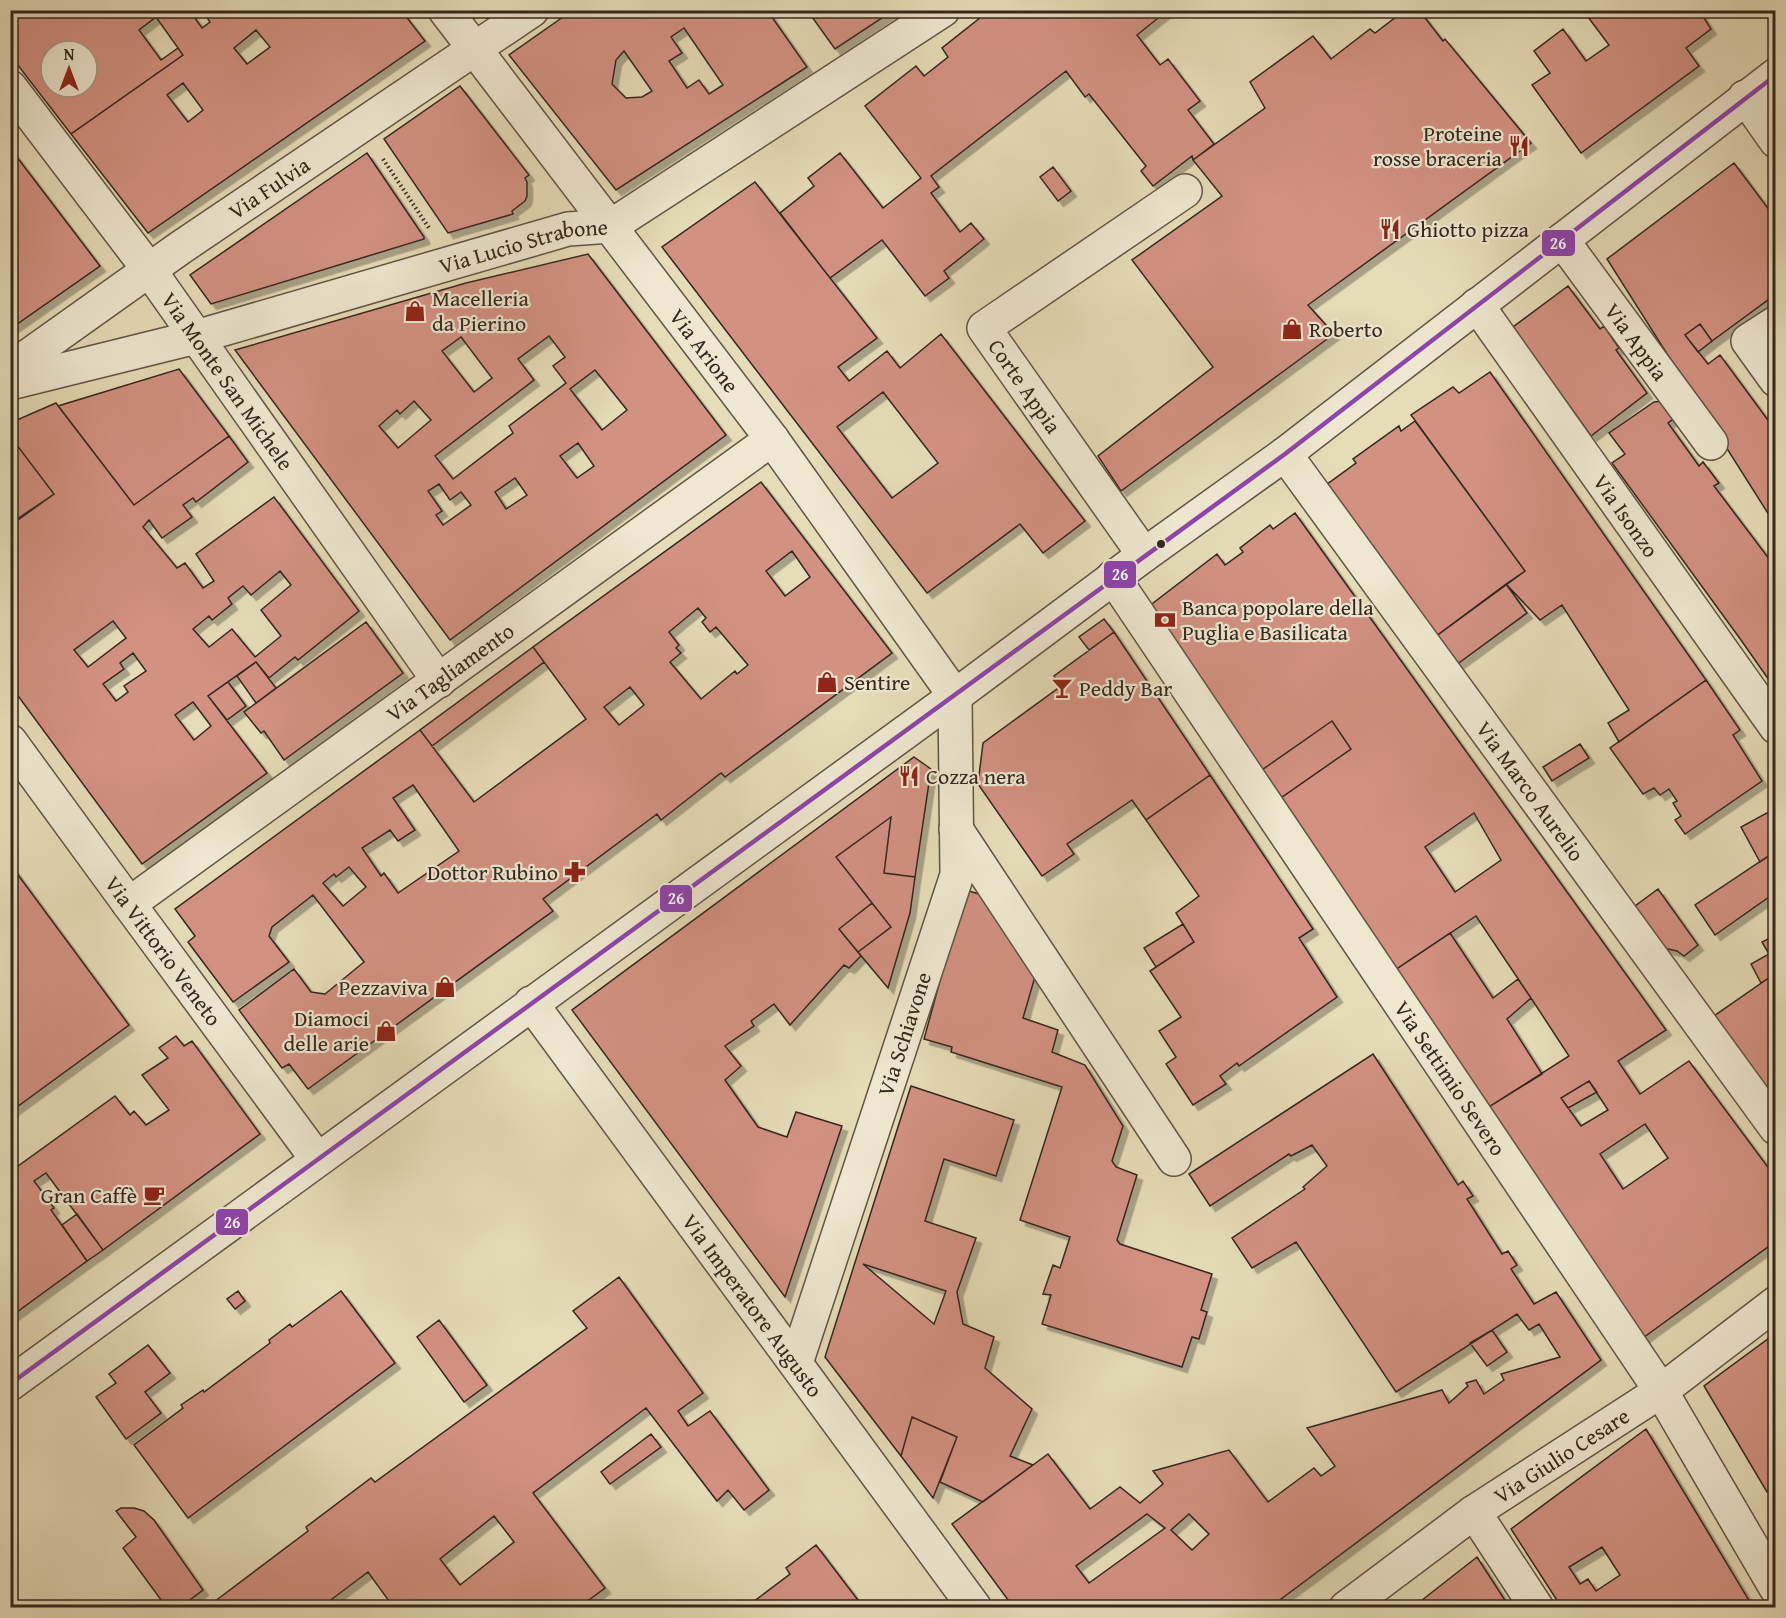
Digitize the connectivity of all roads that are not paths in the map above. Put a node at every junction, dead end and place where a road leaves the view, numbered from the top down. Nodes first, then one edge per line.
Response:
1 (445, 10) edge
2 (532, 10) edge
3 (943, 10) edge
4 (475, 50) junction
5 (1776, 75) edge
6 (10, 87) edge
7 (1745, 98) junction
8 (1776, 141) edge
9 (1185, 191) dead end
10 (611, 226) junction
11 (1562, 240) junction
12 (150, 271) junction
13 (1477, 305) junction
14 (1776, 323) edge
15 (196, 338) junction
16 (10, 369) edge
17 (1776, 380) edge
18 (10, 383) edge
19 (772, 440) junction
20 (1711, 443) dead end
21 (1285, 454) junction
22 (1144, 555) junction
23 (1113, 578) junction
24 (439, 681) junction
25 (955, 696) junction
26 (1776, 727) edge
27 (10, 741) edge
28 (956, 829) junction
29 (129, 904) junction
30 (531, 1003) junction
31 (1776, 1128) edge
32 (317, 1159) junction
33 (1174, 1160) dead end
34 (1776, 1303) edge
35 (796, 1363) junction
36 (10, 1384) edge
37 (1661, 1391) junction
38 (1474, 1512) junction
39 (1776, 1588) edge
40 (975, 1608) edge
41 (1346, 1608) edge
42 (1537, 1608) edge

1 - 4 street, Via Arione
2 - 4 street, Via Fulvia
3 - 10 street, Via Lucio Strabone
4 - 10 street, Via Arione
4 - 12 street, Via Fulvia
5 - 7 street
6 - 12 street, Via Monte San Michele
7 - 8 street
7 - 11 street
9 - 22 street, Corte Appia
10 - 15 street, Via Lucio Strabone
10 - 19 street, Via Arione
11 - 13 street
11 - 20 street, Via Appia
12 - 15 street, Via Monte San Michele
12 - 16 street, Via Fulvia
13 - 21 street
13 - 26 street, Via Isonzo
14 - 17 street
15 - 18 street
15 - 24 street, Via Monte San Michele
19 - 24 street, Via Tagliamento
19 - 25 street, Via Arione
21 - 22 street
21 - 31 street, Via Marco Aurelio
22 - 23 street
23 - 25 street
23 - 37 street, Via Settimio Severo
24 - 29 street, Via Tagliamento
25 - 28 street, Via Schiavone
25 - 30 street
27 - 29 street, Via Vittorio Veneto
28 - 33 street
28 - 35 street, Via Schiavone
29 - 32 street, Via Vittorio Veneto
30 - 32 street
30 - 35 street, Via Imperatore Augusto
32 - 36 street
34 - 37 street, Via Giulio Cesare
35 - 40 street, Via Imperatore Augusto
37 - 38 street, Via Giulio Cesare
37 - 39 street, Via Settimio Severo
38 - 41 street, Via Giulio Cesare
38 - 42 street

